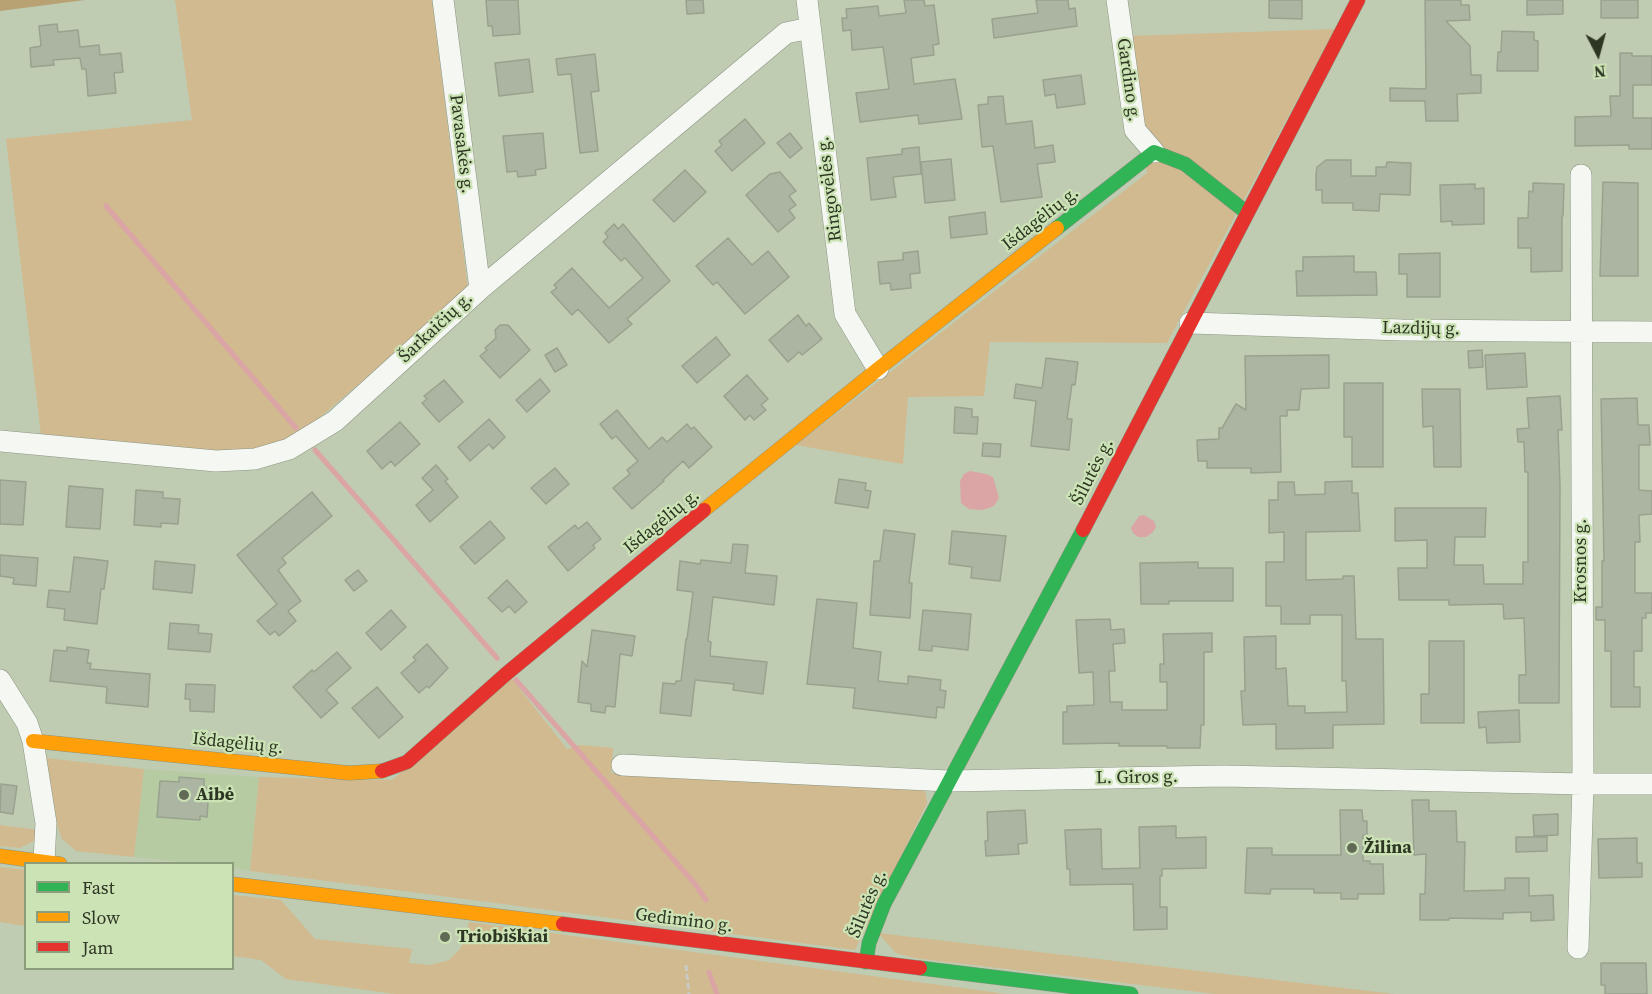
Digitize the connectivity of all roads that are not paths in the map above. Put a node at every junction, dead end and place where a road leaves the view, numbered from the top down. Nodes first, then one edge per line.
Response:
1 (443, 0) edge
2 (807, 0) edge
3 (1118, 0) edge
4 (1358, 0) edge
5 (810, 28) junction
6 (1154, 152) junction
7 (1581, 175) dead end
8 (1246, 212) junction
9 (480, 289) junction
10 (1190, 323) junction
11 (1580, 331) junction
12 (1652, 332) edge
13 (878, 369) junction
14 (0, 441) edge
15 (0, 680) edge
16 (33, 741) junction
17 (622, 765) dead end
18 (948, 781) junction
19 (1583, 784) junction
20 (1652, 784) edge
21 (0, 856) edge
22 (52, 862) edge
23 (234, 884) edge
24 (1578, 948) dead end
25 (866, 962) junction
26 (1131, 994) edge

1 - 9 street, Pavasakės g.
2 - 5 street, Ringovėlės g.
3 - 6 street, Gardino g.
4 - 8 main road, Šilutės g.
5 - 9 street, Šarkaičių g.
5 - 13 street, Ringovėlės g.
6 - 8 main road
6 - 13 main road, Išdagėlių g.
7 - 11 street, Krosnos g.
8 - 10 main road, Šilutės g.
9 - 14 street, Šarkaičių g.
10 - 11 street, Lazdijų g.
10 - 18 main road, Šilutės g.
11 - 12 street, Lazdijų g.
11 - 19 street, Krosnos g.
13 - 16 main road, Išdagėlių g.
15 - 16 street
16 - 22 street
17 - 18 street, L. Giros g.
18 - 19 street, L. Giros g.
18 - 25 main road, Šilutės g.
19 - 20 street, L. Giros g.
19 - 24 street, Krosnos g.
21 - 22 main road
23 - 25 main road, Gedimino g.
25 - 26 main road, Gedimino g.

